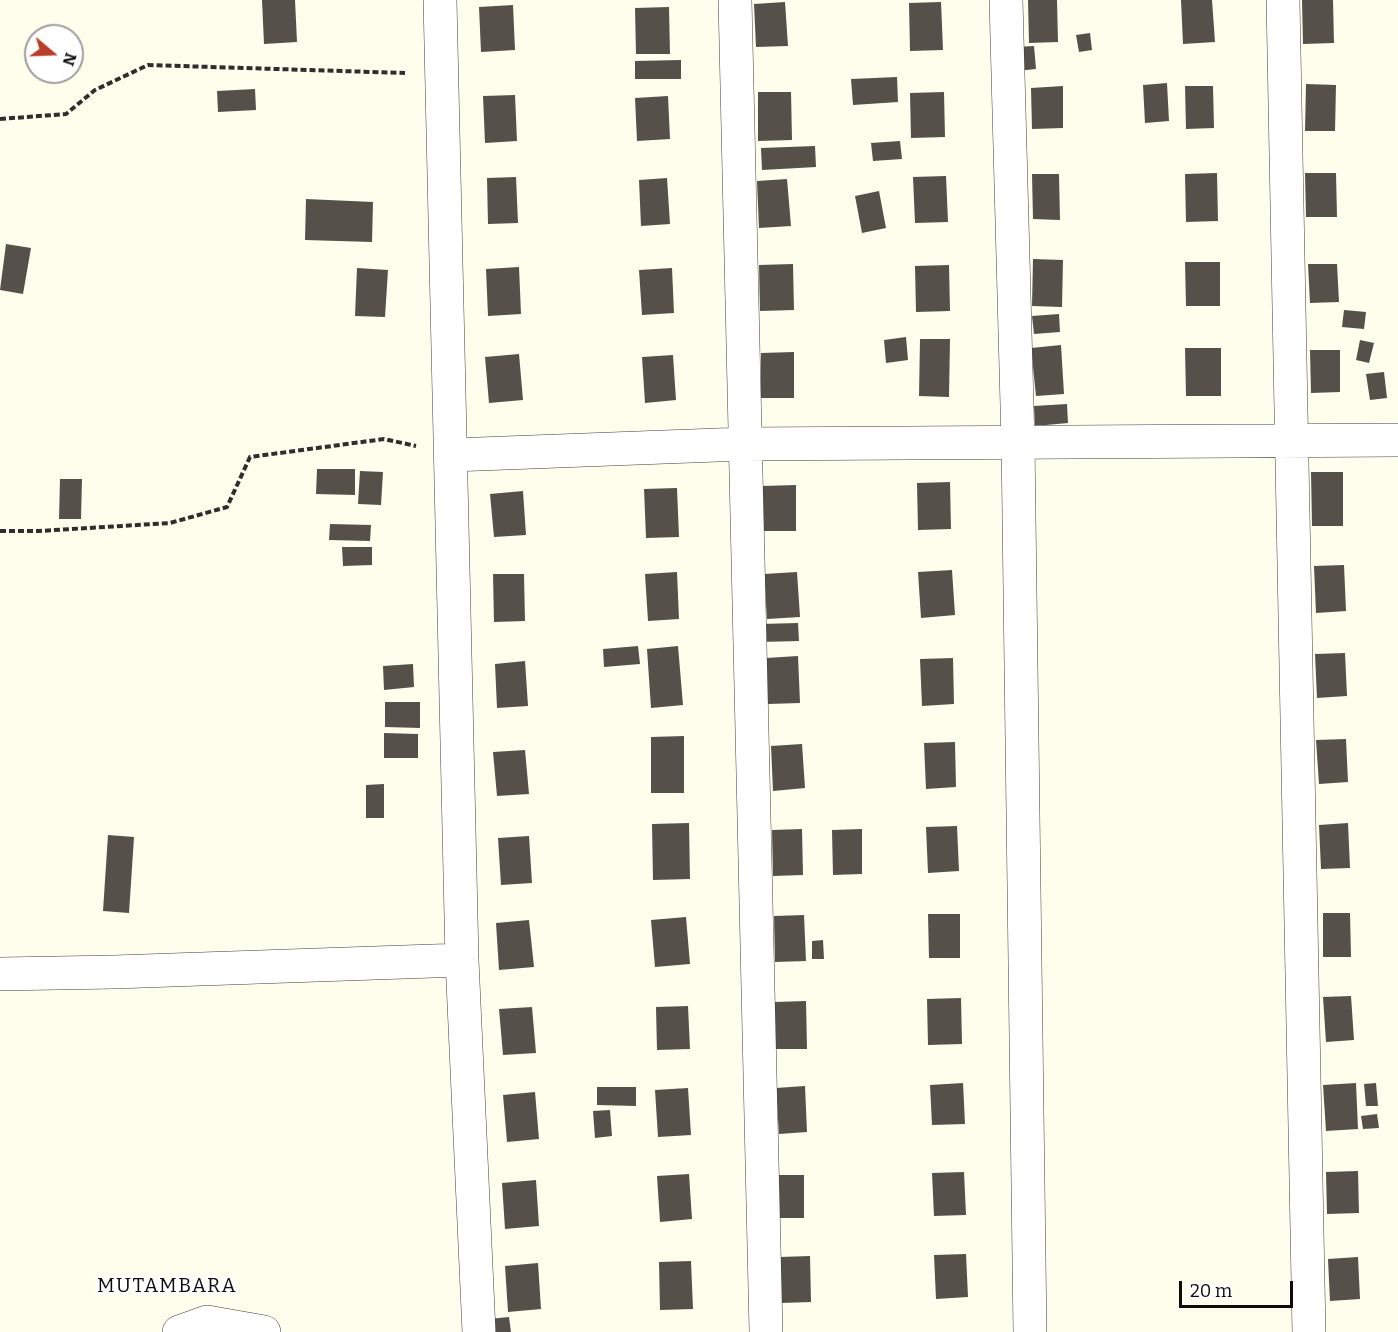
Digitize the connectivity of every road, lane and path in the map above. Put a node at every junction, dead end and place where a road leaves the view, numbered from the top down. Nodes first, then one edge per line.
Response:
1 (440, 0) edge
2 (735, 0) edge
3 (1006, 0) edge
4 (1283, 0) edge
5 (442, 74) junction
6 (0, 119) edge
7 (1293, 440) junction
8 (1398, 440) edge
9 (1018, 442) junction
10 (744, 444) junction
11 (452, 455) junction
12 (0, 531) edge
13 (462, 960) junction
14 (0, 974) edge
15 (179, 1332) edge
16 (264, 1332) edge
17 (479, 1332) edge
18 (766, 1332) edge
19 (1030, 1332) edge
20 (1309, 1332) edge

1 - 5 street
2 - 10 street
3 - 9 street
4 - 7 street
5 - 6 path
5 - 11 street
7 - 8 street
7 - 9 street
7 - 20 street
9 - 10 street
9 - 19 street
10 - 11 street
10 - 18 street
11 - 12 path
11 - 13 street
13 - 14 street
13 - 17 street
15 - 16 street

